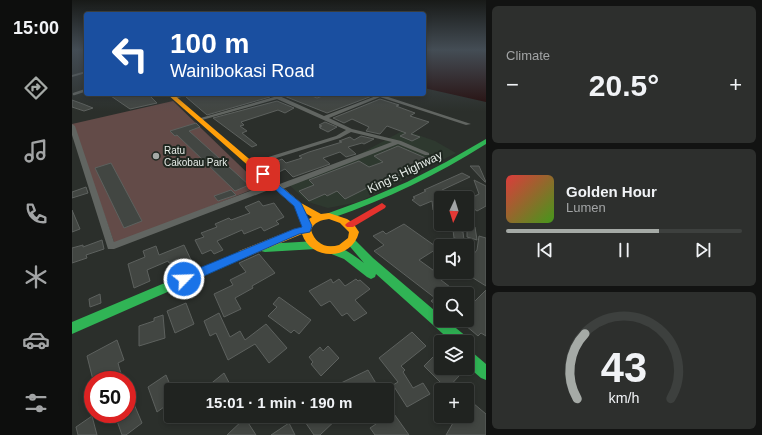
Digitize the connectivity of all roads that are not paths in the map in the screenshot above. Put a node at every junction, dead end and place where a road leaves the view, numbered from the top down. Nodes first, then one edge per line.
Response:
1 (84, 73) edge
2 (72, 76) edge
3 (84, 91) edge
4 (74, 94) dead end
5 (172, 96) edge
6 (375, 96) edge
7 (380, 96) edge
8 (278, 97) joint
9 (325, 118) junction
10 (200, 119) junction
11 (468, 124) dead end
12 (72, 126) edge
13 (350, 130) junction
14 (486, 141) edge
15 (399, 142) junction
16 (486, 148) edge
17 (427, 154) dead end
18 (251, 164) junction
19 (276, 186) junction
20 (298, 205) junction
21 (330, 216) junction
22 (319, 217) junction
23 (350, 225) junction
24 (307, 228) junction
25 (352, 242) junction
26 (316, 245) junction
27 (254, 249) junction
28 (333, 250) junction
29 (72, 328) edge
30 (441, 335) edge
31 (454, 335) edge
32 (474, 352) edge
33 (486, 361) edge
34 (474, 363) edge
35 (486, 373) edge

1 - 2 street
3 - 4 lane
5 - 10 main road
6 - 9 street
7 - 11 street
8 - 9 street
8 - 10 street
9 - 13 street
10 - 18 main road
12 - 19 street
13 - 15 street
13 - 18 street
14 - 21 main road, King's Highway
15 - 17 street
15 - 19 street
16 - 23 main road, King's Highway
18 - 19 main road
19 - 20 main road
20 - 22 main road
20 - 24 main road
21 - 22 main road
21 - 23 main road
22 - 24 main road
23 - 25 main road
24 - 26 main road
24 - 27 main road
25 - 28 main road
25 - 31 main road
26 - 27 main road
26 - 28 main road
27 - 29 main road
28 - 30 main road
32 - 33 main road
34 - 35 main road

